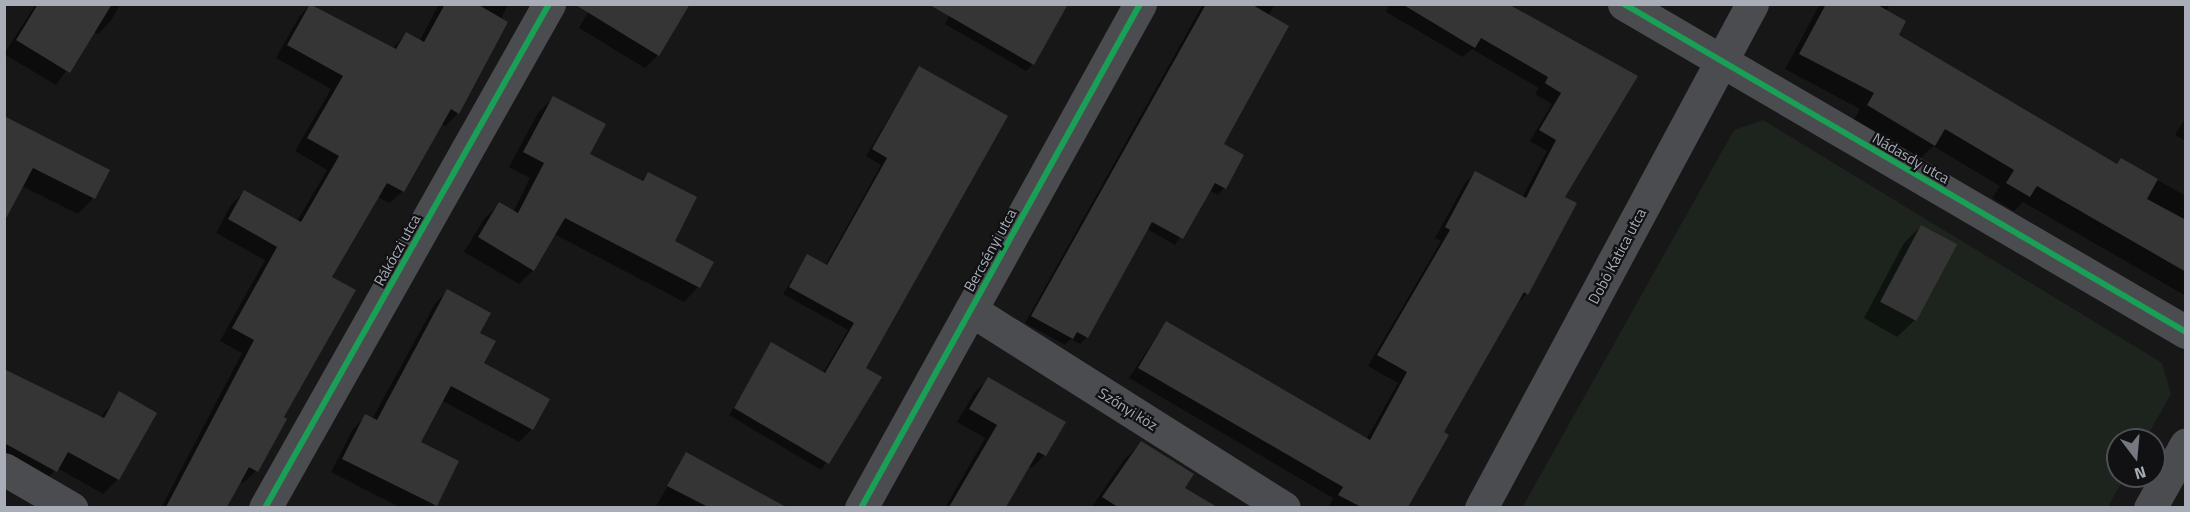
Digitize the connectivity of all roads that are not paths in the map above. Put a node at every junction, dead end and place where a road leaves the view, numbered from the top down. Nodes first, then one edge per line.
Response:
1 (549, 4) edge
2 (1140, 4) edge
3 (1624, 4) edge
4 (1752, 4) edge
5 (1722, 62) junction
6 (971, 310) junction
7 (2186, 332) edge
8 (2186, 444) edge
9 (4, 469) edge
10 (71, 507) edge
11 (265, 507) edge
12 (861, 507) edge
13 (1284, 507) edge
14 (1481, 507) edge
15 (2150, 507) edge

1 - 11 street, Rákóczi utca
2 - 6 street, Bercsényi utca
3 - 5 street, Nádasdy utca
4 - 5 street, Dobó Katica utca
5 - 7 street, Nádasdy utca
5 - 14 street, Dobó Katica utca
6 - 12 street, Bercsényi utca
6 - 13 street, Szőnyi köz
8 - 15 street
9 - 10 street

